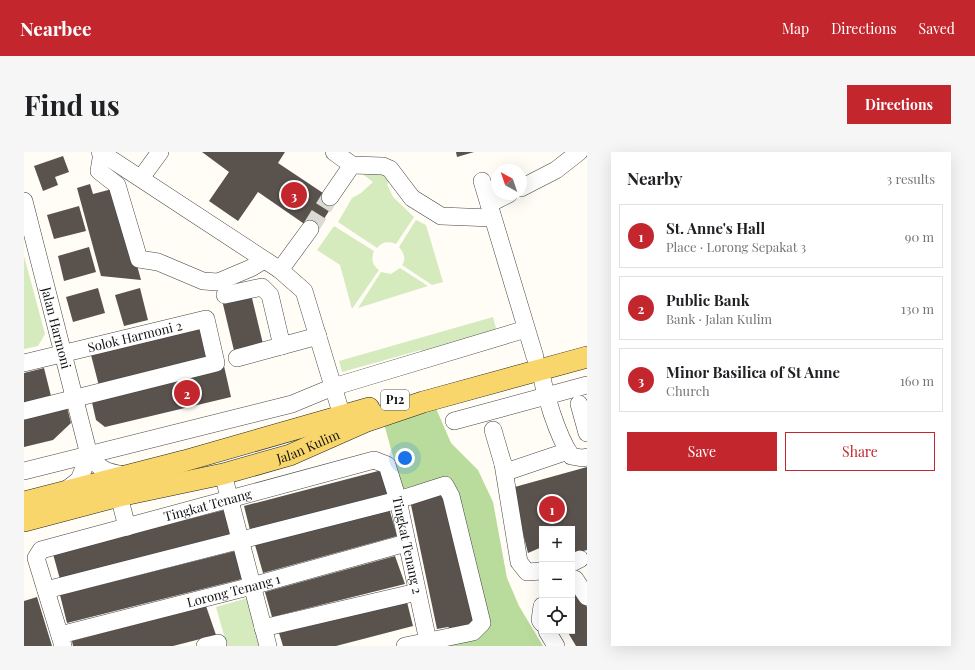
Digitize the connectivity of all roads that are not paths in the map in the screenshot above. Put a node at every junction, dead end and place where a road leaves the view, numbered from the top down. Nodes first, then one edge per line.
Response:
1 (160, 152) edge
2 (334, 152) edge
3 (579, 152) edge
4 (101, 153) edge
5 (352, 165) junction
6 (141, 178) junction
7 (482, 181) dead end
8 (527, 185) edge
9 (330, 198) tunnel mouth
10 (502, 200) edge
11 (24, 201) edge
12 (491, 211) junction
13 (310, 229) tunnel mouth
14 (264, 260) junction
15 (280, 270) junction
16 (225, 295) dead end
17 (526, 329) junction
18 (318, 336) junction
19 (587, 342) edge
20 (282, 346) junction
21 (63, 354) junction
22 (587, 357) edge
23 (237, 358) dead end
24 (24, 363) edge
25 (538, 364) junction
26 (587, 384) edge
27 (333, 387) junction
28 (547, 396) junction
29 (75, 398) junction
30 (579, 404) dead end
31 (24, 411) edge
32 (342, 416) junction
33 (454, 421) dead end
34 (493, 430) dead end
35 (587, 433) edge
36 (568, 451) junction
37 (89, 455) junction
38 (587, 457) edge
39 (374, 460) joint
40 (184, 461) junction
41 (503, 464) junction
42 (24, 471) edge
43 (223, 474) junction
44 (124, 475) junction
45 (66, 490) junction
46 (119, 496) junction
47 (230, 499) junction
48 (398, 500) junction
49 (24, 502) edge
50 (24, 521) edge
51 (127, 527) junction
52 (240, 539) junction
53 (406, 544) junction
54 (539, 571) edge
55 (577, 571) edge
56 (252, 586) junction
57 (46, 590) junction
58 (417, 592) junction
59 (587, 597) edge
60 (263, 628) junction
61 (549, 634) edge
62 (62, 640) edge
63 (428, 643) edge
64 (268, 646) edge
65 (404, 646) edge
66 (556, 646) edge

1 - 6 street
2 - 5 street
3 - 8 street
4 - 6 street
4 - 14 street
5 - 9 street
5 - 12 street
6 - 14 street
7 - 12 street
10 - 12 street
11 - 21 street, Jalan Harmoni
12 - 17 street
13 - 15 street
14 - 15 street
15 - 18 street
16 - 20 street
17 - 25 street
17 - 27 street
18 - 20 street
18 - 27 street
19 - 25 main road, Jalan Kulim / P12
20 - 23 street
21 - 24 street, Solok Harmoni 2
21 - 29 street, Jalan Harmoni
21 - 29 street, Solok Harmoni 2
22 - 25 main road, Jalan Kulim / P12
25 - 28 street
25 - 32 main road, Jalan Kulim / P12
25 - 43 main road, Jalan Kulim
26 - 28 street
27 - 32 street
27 - 37 street
28 - 33 street
28 - 36 street
29 - 31 street
29 - 37 street, Jalan Harmoni
30 - 35 street
32 - 40 main road, Jalan Kulim / P12
34 - 41 street
36 - 38 street
36 - 41 street
37 - 42 street
37 - 44 street
37 - 45 street
39 - 47 street, Tingkat Tenang
39 - 48 street, Tingkat Tenang 2
40 - 43 main road
40 - 44 main road, Jalan Kulim / P12
41 - 54 street
43 - 46 main road, Jalan Kulim
43 - 47 street
44 - 45 main road, Jalan Kulim / P12
45 - 49 main road, Jalan Kulim / P12
46 - 50 main road, Jalan Kulim
46 - 51 street
47 - 51 street, Tingkat Tenang
47 - 52 street
48 - 52 street
48 - 53 street, Tingkat Tenang 2
48 - 63 street
51 - 57 street, Tingkat Tenang
52 - 56 street
52 - 57 street
53 - 56 street, Lorong Tenang 1
53 - 58 street, Tingkat Tenang 2
55 - 59 street
56 - 60 street
56 - 62 street, Lorong Tenang 1
57 - 62 street
58 - 60 street
58 - 63 street, Tingkat Tenang 2
60 - 64 street
61 - 66 street
63 - 65 street

